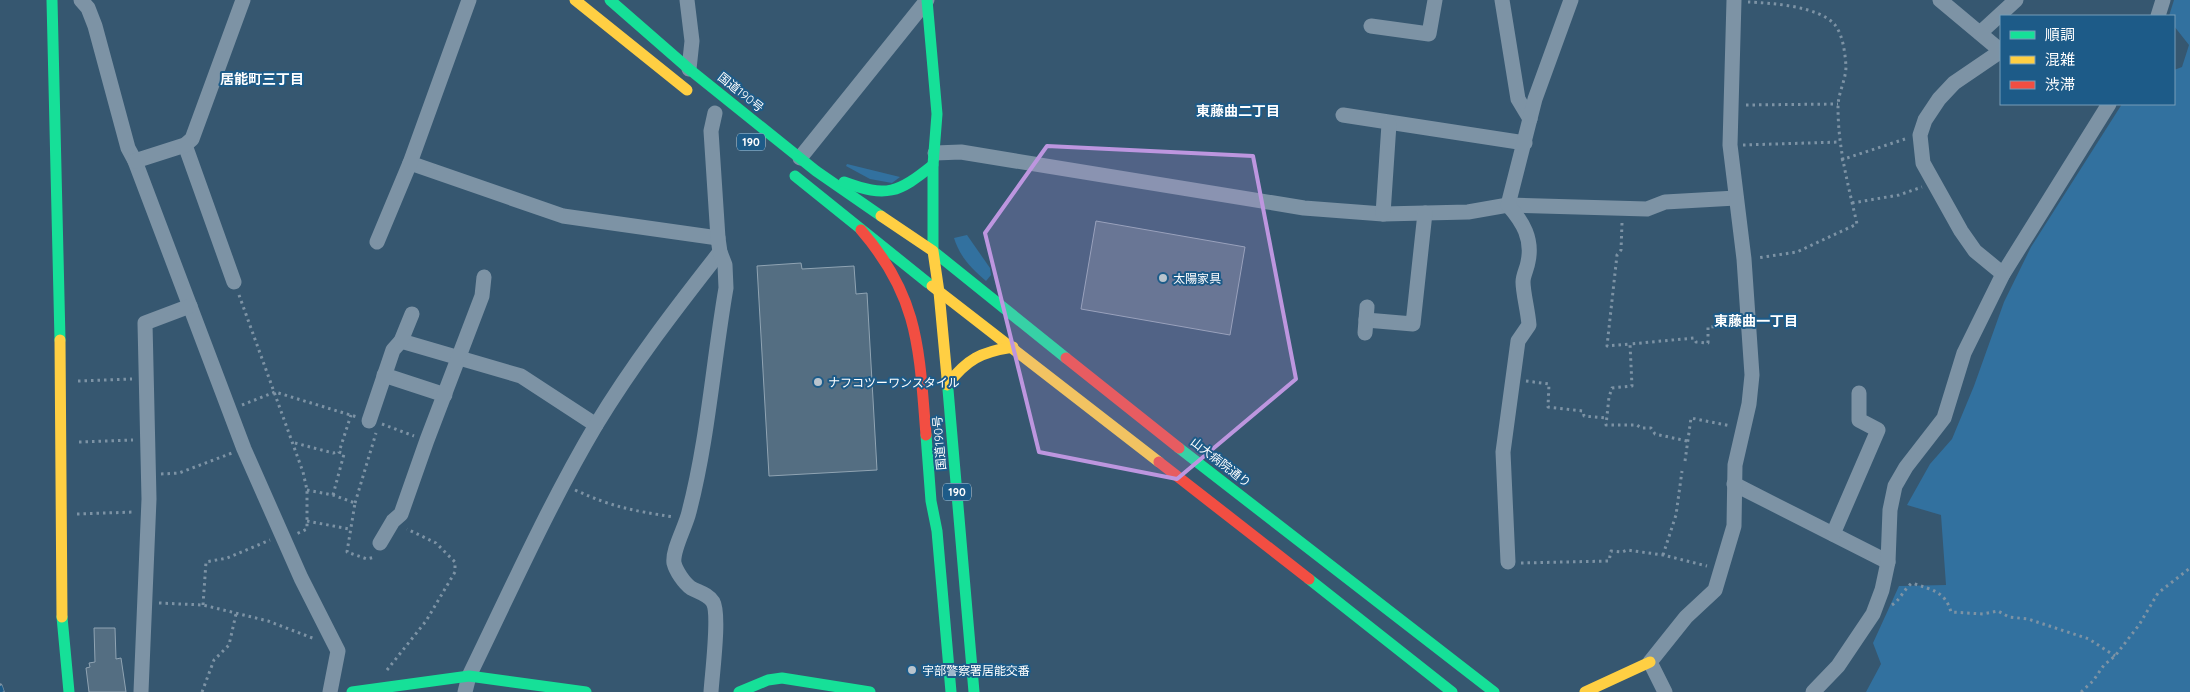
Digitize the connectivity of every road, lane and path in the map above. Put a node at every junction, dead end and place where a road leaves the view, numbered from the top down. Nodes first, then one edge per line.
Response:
1 (52, 0) edge
2 (81, 0) edge
3 (242, 0) edge
4 (469, 0) edge
5 (575, 0) edge
6 (610, 0) edge
7 (687, 0) edge
8 (927, 0) edge
9 (1434, 0) edge
10 (1502, 0) edge
11 (1571, 0) edge
12 (1734, 0) edge
13 (1940, 0) edge
14 (2016, 0) edge
15 (2163, 0) edge
16 (2000, 15) edge
17 (2000, 15) edge
18 (2158, 15) edge
19 (1371, 26) dead end
20 (1980, 34) junction
21 (2000, 50) edge
22 (2000, 52) edge
23 (689, 68) junction
24 (693, 95) dead end
25 (1838, 104) junction
26 (2108, 105) edge
27 (1730, 106) junction
28 (715, 113) dead end
29 (1343, 115) dead end
30 (1530, 120) junction
31 (1389, 124) junction
32 (1920, 135) junction
33 (1840, 142) junction
34 (1525, 143) junction
35 (185, 145) junction
36 (1730, 145) junction
37 (800, 158) junction
38 (934, 159) junction
39 (1842, 160) junction
40 (135, 161) junction
41 (410, 163) junction
42 (784, 168) dead end
43 (816, 171) junction
44 (1934, 183) junction
45 (1736, 198) junction
46 (1852, 203) junction
47 (1508, 205) junction
48 (1623, 210) junction
49 (1425, 213) junction
50 (1383, 214) junction
51 (861, 230) junction
52 (377, 242) dead end
53 (719, 245) junction
54 (934, 251) junction
55 (1744, 259) junction
56 (2003, 274) junction
57 (484, 278) dead end
58 (234, 282) joint
59 (928, 283) junction
60 (939, 292) junction
61 (927, 302) dead end
62 (190, 306) junction
63 (412, 314) dead end
64 (1366, 320) dead end
65 (1748, 325) junction
66 (401, 340) junction
67 (1630, 344) junction
68 (1013, 347) junction
69 (459, 358) junction
70 (932, 371) dead end
71 (384, 375) junction
72 (145, 379) junction
73 (1513, 379) junction
74 (60, 382) junction
75 (947, 385) junction
76 (275, 392) junction
77 (1858, 393) dead end
78 (445, 395) junction
79 (229, 410) junction
80 (351, 415) junction
81 (1606, 418) junction
82 (374, 422) junction
83 (596, 424) junction
84 (1744, 429) junction
85 (147, 439) junction
86 (427, 440) junction
87 (1687, 441) junction
88 (61, 443) junction
89 (294, 443) junction
90 (244, 449) junction
91 (339, 452) junction
92 (1685, 461) dead end
93 (1682, 471) dead end
94 (148, 474) junction
95 (563, 484) junction
96 (1734, 484) junction
97 (307, 490) junction
98 (333, 495) junction
99 (355, 502) junction
100 (149, 512) junction
101 (62, 515) junction
102 (688, 519) junction
103 (307, 521) junction
104 (393, 521) junction
105 (349, 529) junction
106 (937, 531) junction
107 (1833, 534) junction
108 (283, 537) junction
109 (380, 543) joint
110 (1663, 555) junction
111 (1508, 562) joint
112 (1888, 562) junction
113 (2190, 568) edge
114 (1722, 570) junction
115 (146, 602) junction
116 (203, 605) junction
117 (236, 614) junction
118 (1873, 614) junction
119 (335, 646) junction
120 (2116, 656) junction
121 (1650, 662) junction
122 (469, 676) junction
123 (383, 688) junction
124 (756, 688) edge
125 (69, 692) edge
126 (141, 692) edge
127 (202, 692) edge
128 (330, 692) edge
129 (352, 692) edge
130 (465, 692) edge
131 (586, 692) edge
132 (711, 692) edge
133 (739, 692) edge
134 (870, 692) edge
135 (951, 692) edge
136 (974, 692) edge
137 (1452, 692) edge
138 (1494, 692) edge
139 (1585, 692) edge
140 (1665, 692) edge
141 (1813, 692) edge
142 (2081, 692) edge

1 - 74 main road
2 - 40 street
3 - 35 street
4 - 41 street
5 - 24 main road
6 - 23 main road, 国道190号 / 190
7 - 23 street
8 - 37 street
8 - 38 main road
9 - 19 street
10 - 30 street
11 - 30 street
12 - 25 path
12 - 27 street
13 - 20 street
14 - 16 street
15 - 18 street
17 - 20 street
20 - 21 street
22 - 32 street
23 - 37 main road, 国道190号 / 190
25 - 27 path
25 - 33 path
26 - 56 street
27 - 36 street
28 - 53 street
29 - 31 street
30 - 34 street
31 - 34 street
31 - 50 street
32 - 39 path
32 - 44 street
33 - 36 path
33 - 39 path
34 - 47 street
35 - 40 street
35 - 58 street
36 - 45 street
37 - 43 main road, 国道190号 / 190
38 - 43 main road
38 - 50 street
38 - 54 main road
39 - 46 path
40 - 62 street
41 - 52 street
41 - 53 street
42 - 51 main road, 国道190号 / 190
43 - 54 main road, 国道190号 / 190
44 - 46 path
44 - 56 street
45 - 48 street
45 - 55 street
46 - 55 path
47 - 48 street
47 - 49 street
47 - 73 street
48 - 67 path
49 - 50 street
49 - 64 street
51 - 59 main road, 国道190号 / 190
51 - 106 main road, 国道190号 / 190
53 - 83 street
53 - 102 street
54 - 59 main road
54 - 60 main road, 国道190号 / 190
54 - 138 main road, 山大病院通り
55 - 65 street
56 - 112 street
57 - 69 street
58 - 76 path
59 - 60 main road
59 - 61 main road
60 - 68 main road
60 - 75 main road, 国道190号 / 190
62 - 72 street
62 - 79 street
63 - 66 street
65 - 67 path
65 - 84 street
66 - 69 street
66 - 71 street
67 - 81 path
68 - 75 main road
68 - 137 main road
69 - 78 street
69 - 83 street
70 - 106 main road, 国道190号 / 190
71 - 78 street
71 - 82 street
72 - 74 path
72 - 85 street
73 - 81 path
73 - 111 street
74 - 88 main road
75 - 136 main road, 国道190号 / 190
76 - 79 path
76 - 80 path
76 - 89 path
77 - 107 street
78 - 86 street
79 - 90 street
80 - 82 path
80 - 91 path
81 - 87 path
82 - 86 path
82 - 99 path
83 - 95 street
84 - 87 path
84 - 96 street
85 - 88 path
85 - 94 street
86 - 104 street
87 - 92 path
88 - 101 main road
89 - 91 path
89 - 97 path
90 - 94 path
90 - 108 street
91 - 98 path
93 - 110 path
94 - 100 street
95 - 102 path
95 - 122 street
96 - 107 street
96 - 114 street
97 - 98 path
97 - 103 path
98 - 99 path
99 - 105 path
100 - 101 path
100 - 115 street
101 - 125 main road
102 - 132 street
103 - 105 path
103 - 108 path
104 - 109 street
104 - 123 path
105 - 109 path
106 - 135 main road, 国道190号 / 190
107 - 112 street
108 - 116 path
108 - 119 street
110 - 111 path
110 - 114 path
112 - 118 street
113 - 120 path
114 - 121 street
115 - 116 path
115 - 126 street
116 - 117 path
117 - 119 path
117 - 127 path
118 - 120 path
118 - 141 street
119 - 128 street
120 - 142 path
121 - 139 main road
121 - 140 street
122 - 123 main road
122 - 130 street
122 - 131 main road
123 - 129 main road
124 - 133 main road
124 - 134 main road

